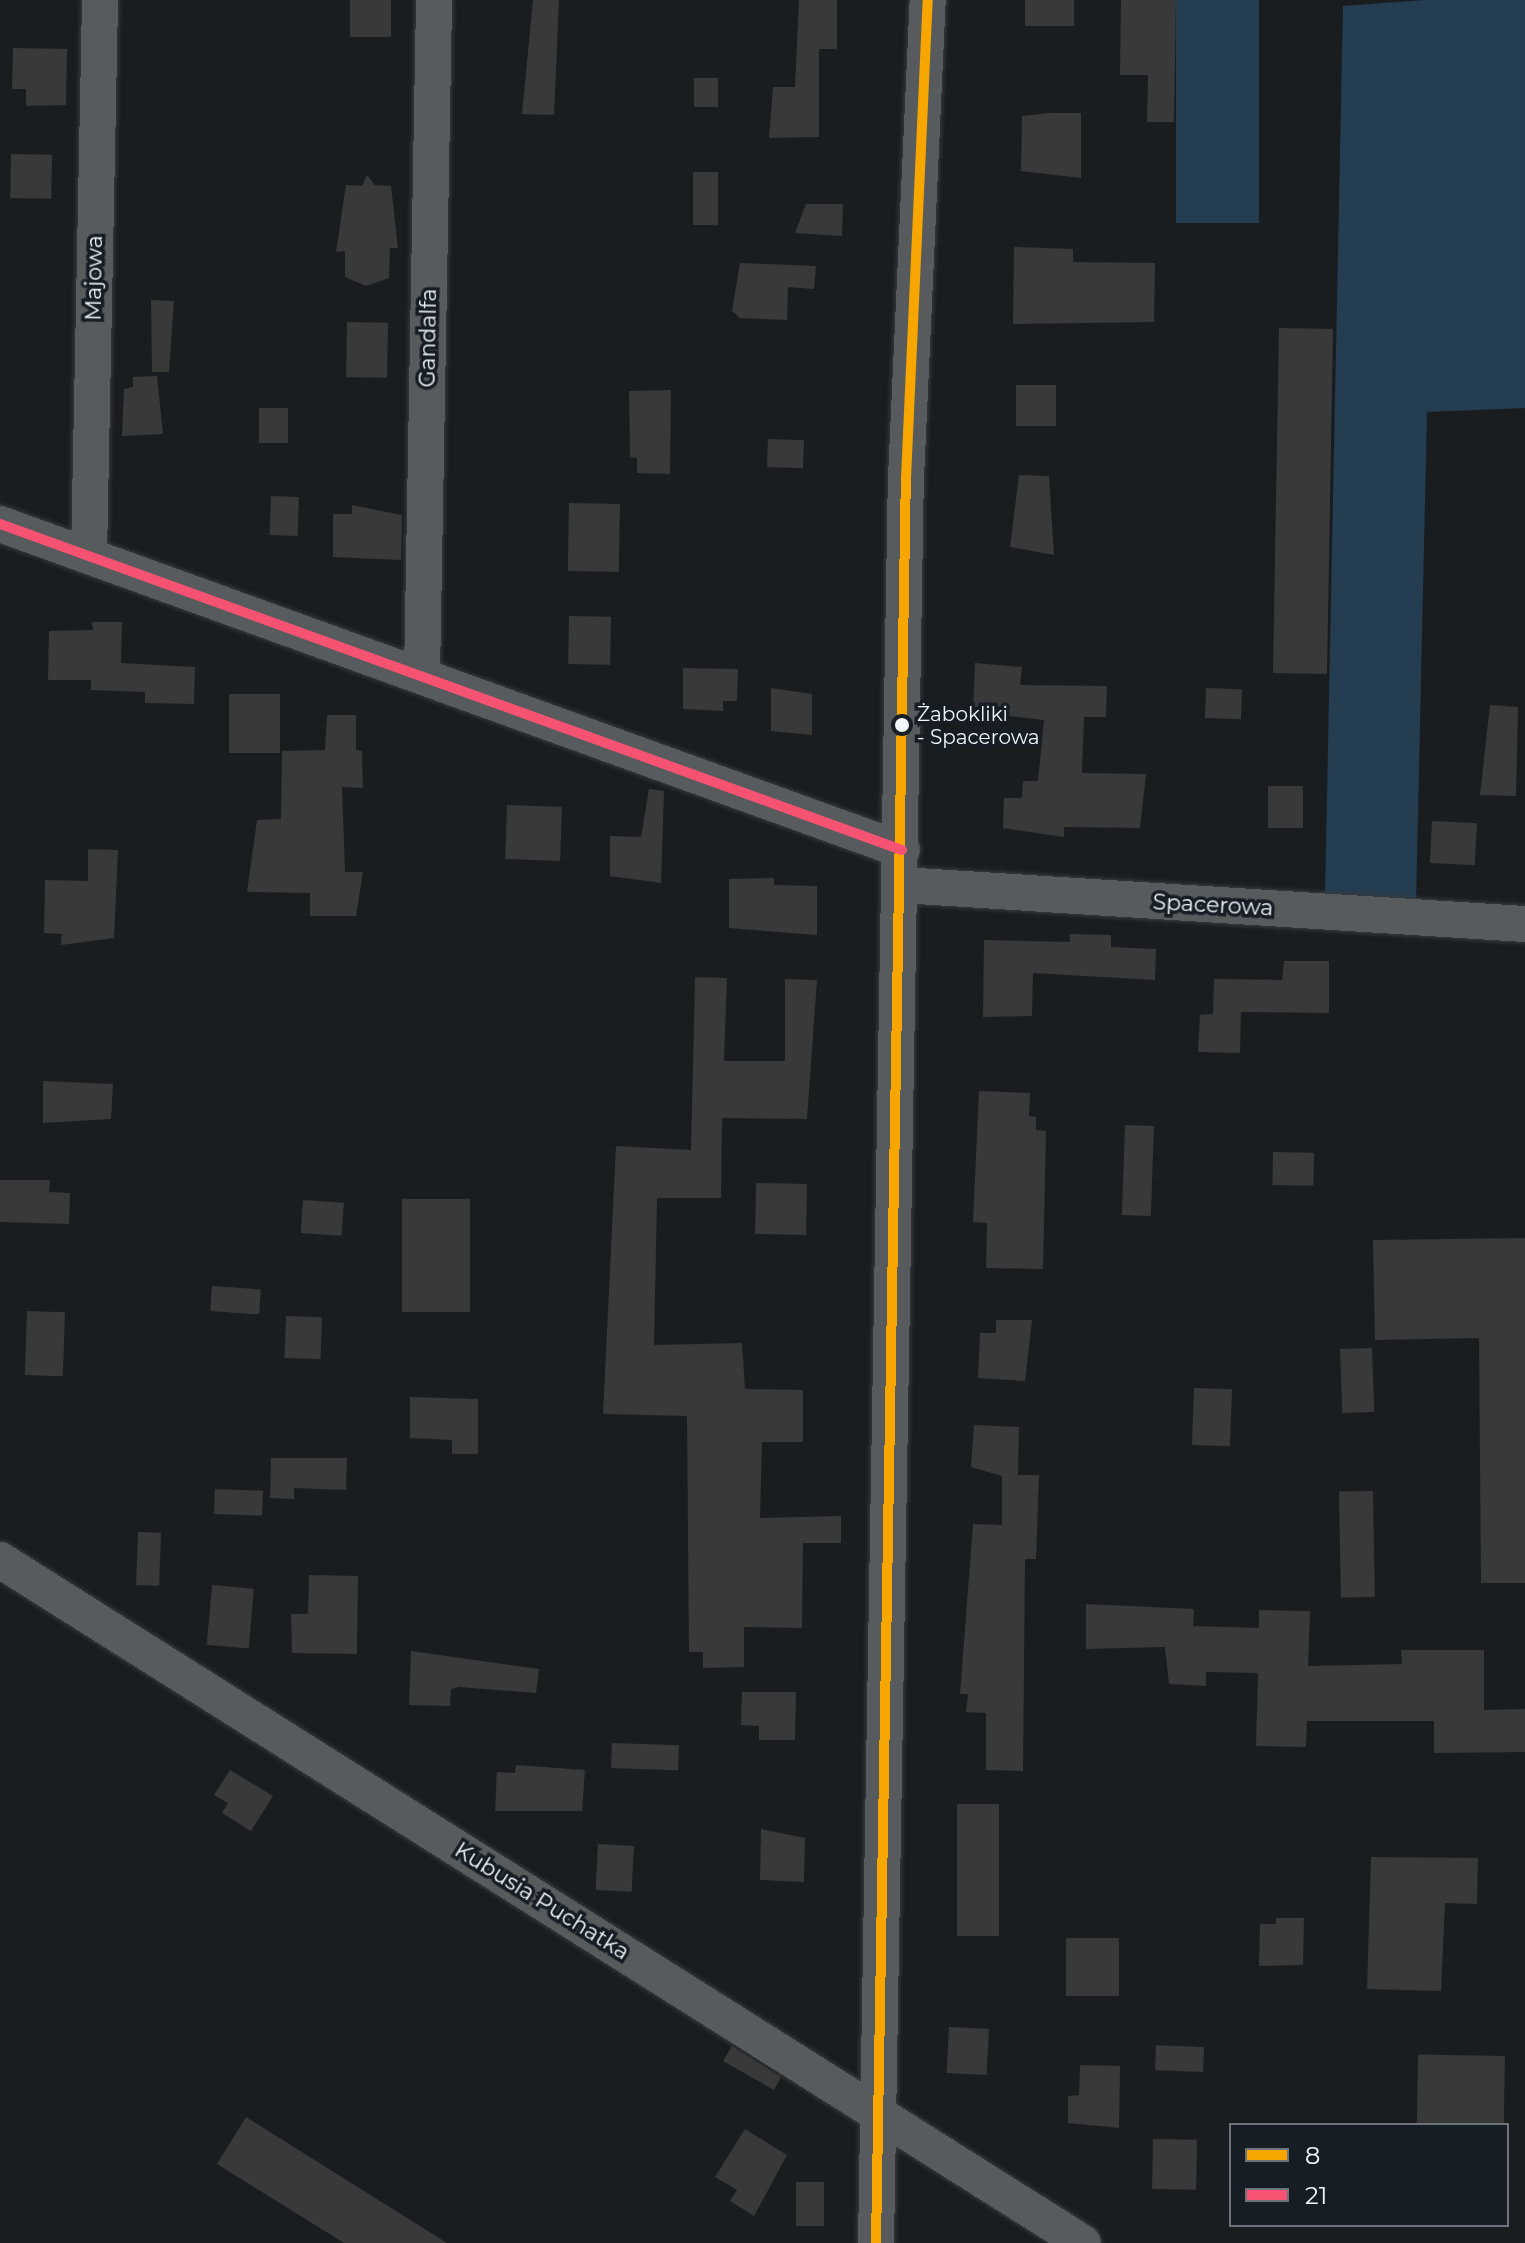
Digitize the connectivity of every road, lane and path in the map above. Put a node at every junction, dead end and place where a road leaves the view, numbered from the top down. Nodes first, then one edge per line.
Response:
1 (100, 0) edge
2 (434, 0) edge
3 (928, 0) edge
4 (0, 524) edge
5 (89, 555) junction
6 (422, 676) junction
7 (901, 868) junction
8 (1525, 924) edge
9 (0, 1560) edge
10 (878, 2114) junction
11 (876, 2243) edge
12 (1083, 2243) edge

1 - 5 street, Majowa
2 - 6 street, Gandalfa
3 - 7 street
4 - 5 street, Spacerowa
5 - 6 street, Spacerowa
6 - 7 street, Spacerowa
7 - 8 street, Spacerowa
7 - 10 street
9 - 10 street, Kubusia Puchatka
10 - 11 street
10 - 12 street, Kubusia Puchatka

